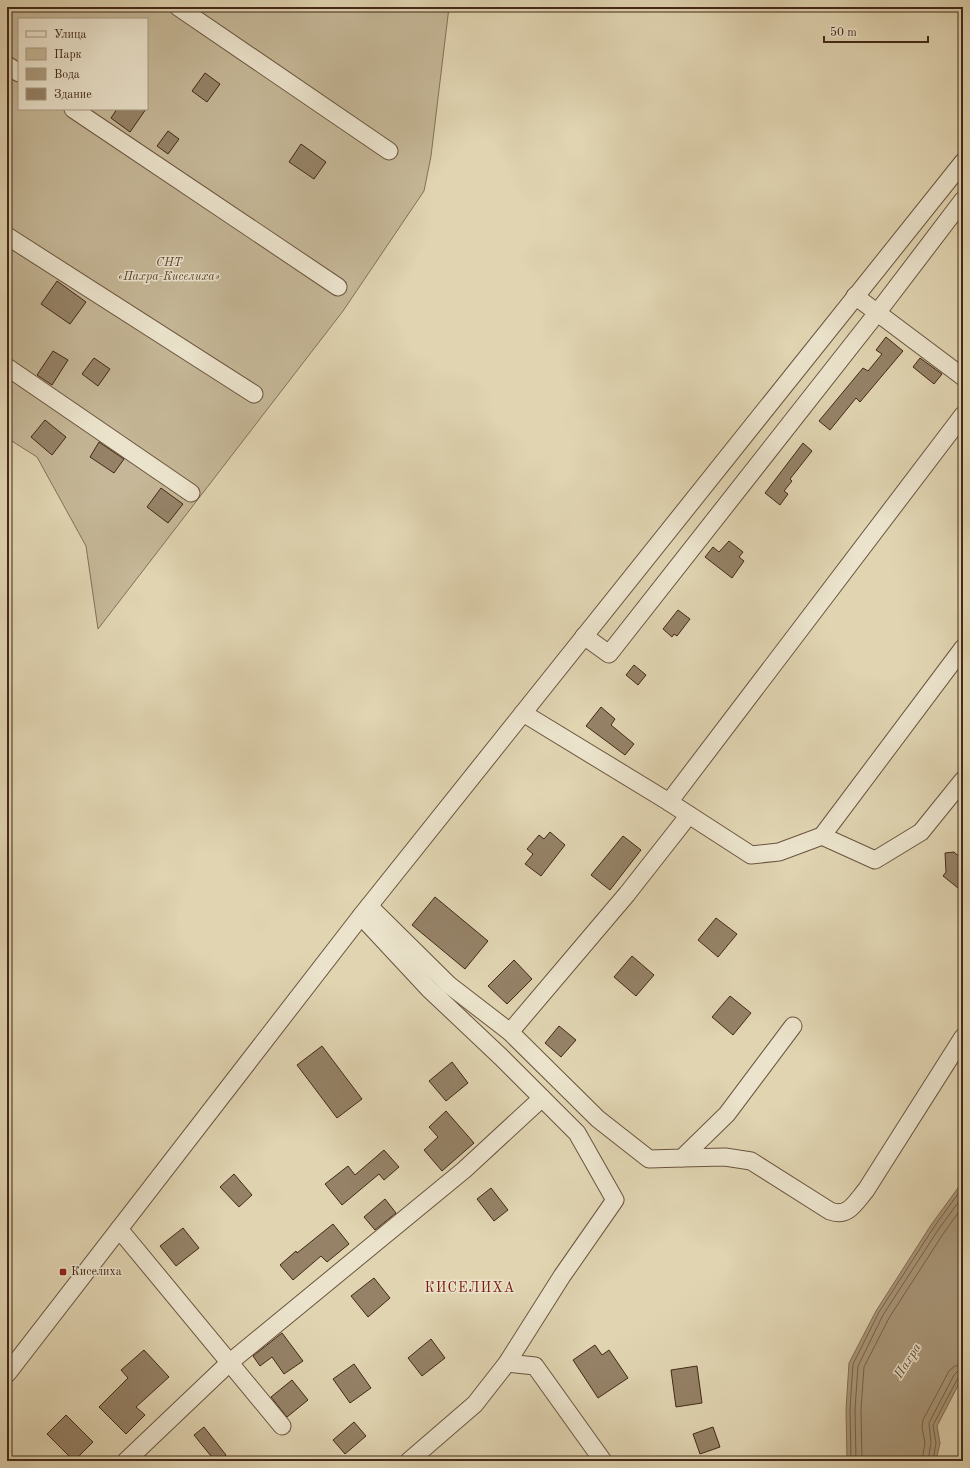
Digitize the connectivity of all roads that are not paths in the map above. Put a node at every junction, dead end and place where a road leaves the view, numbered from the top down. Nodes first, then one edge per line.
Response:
1 (178, 7) edge
2 (7, 65) edge
3 (18, 72) edge
4 (74, 110) edge
5 (389, 151) dead end
6 (963, 162) edge
7 (963, 200) edge
8 (7, 236) edge
9 (338, 287) dead end
10 (855, 296) junction
11 (877, 313) junction
12 (7, 367) edge
13 (963, 377) edge
14 (254, 394) dead end
15 (963, 415) edge
16 (191, 493) dead end
17 (584, 636) junction
18 (963, 648) edge
19 (523, 713) junction
20 (963, 780) edge
21 (669, 802) junction
22 (689, 815) junction
23 (822, 836) junction
24 (365, 911) junction
25 (793, 1026) dead end
26 (510, 1032) junction
27 (963, 1037) edge
28 (542, 1098) junction
29 (682, 1158) junction
30 (119, 1230) junction
31 (230, 1362) junction
32 (506, 1363) junction
33 (7, 1374) edge
34 (282, 1426) dead end
35 (126, 1461) edge
36 (409, 1461) edge
37 (603, 1461) edge

1 - 5 street
2 - 3 street
4 - 9 street
6 - 10 street
7 - 11 street
8 - 14 street
10 - 11 street
10 - 17 street
11 - 13 street
11 - 17 street
12 - 16 street
15 - 21 street
17 - 19 street
18 - 23 street
19 - 21 street
19 - 24 street
20 - 23 street
21 - 22 street
22 - 23 street
22 - 26 street
24 - 26 street
24 - 28 street
24 - 30 street
25 - 29 street
26 - 29 street
27 - 29 street
28 - 31 street
28 - 32 street
30 - 31 street
30 - 33 street
31 - 34 street
31 - 35 street
32 - 36 street
32 - 37 street

